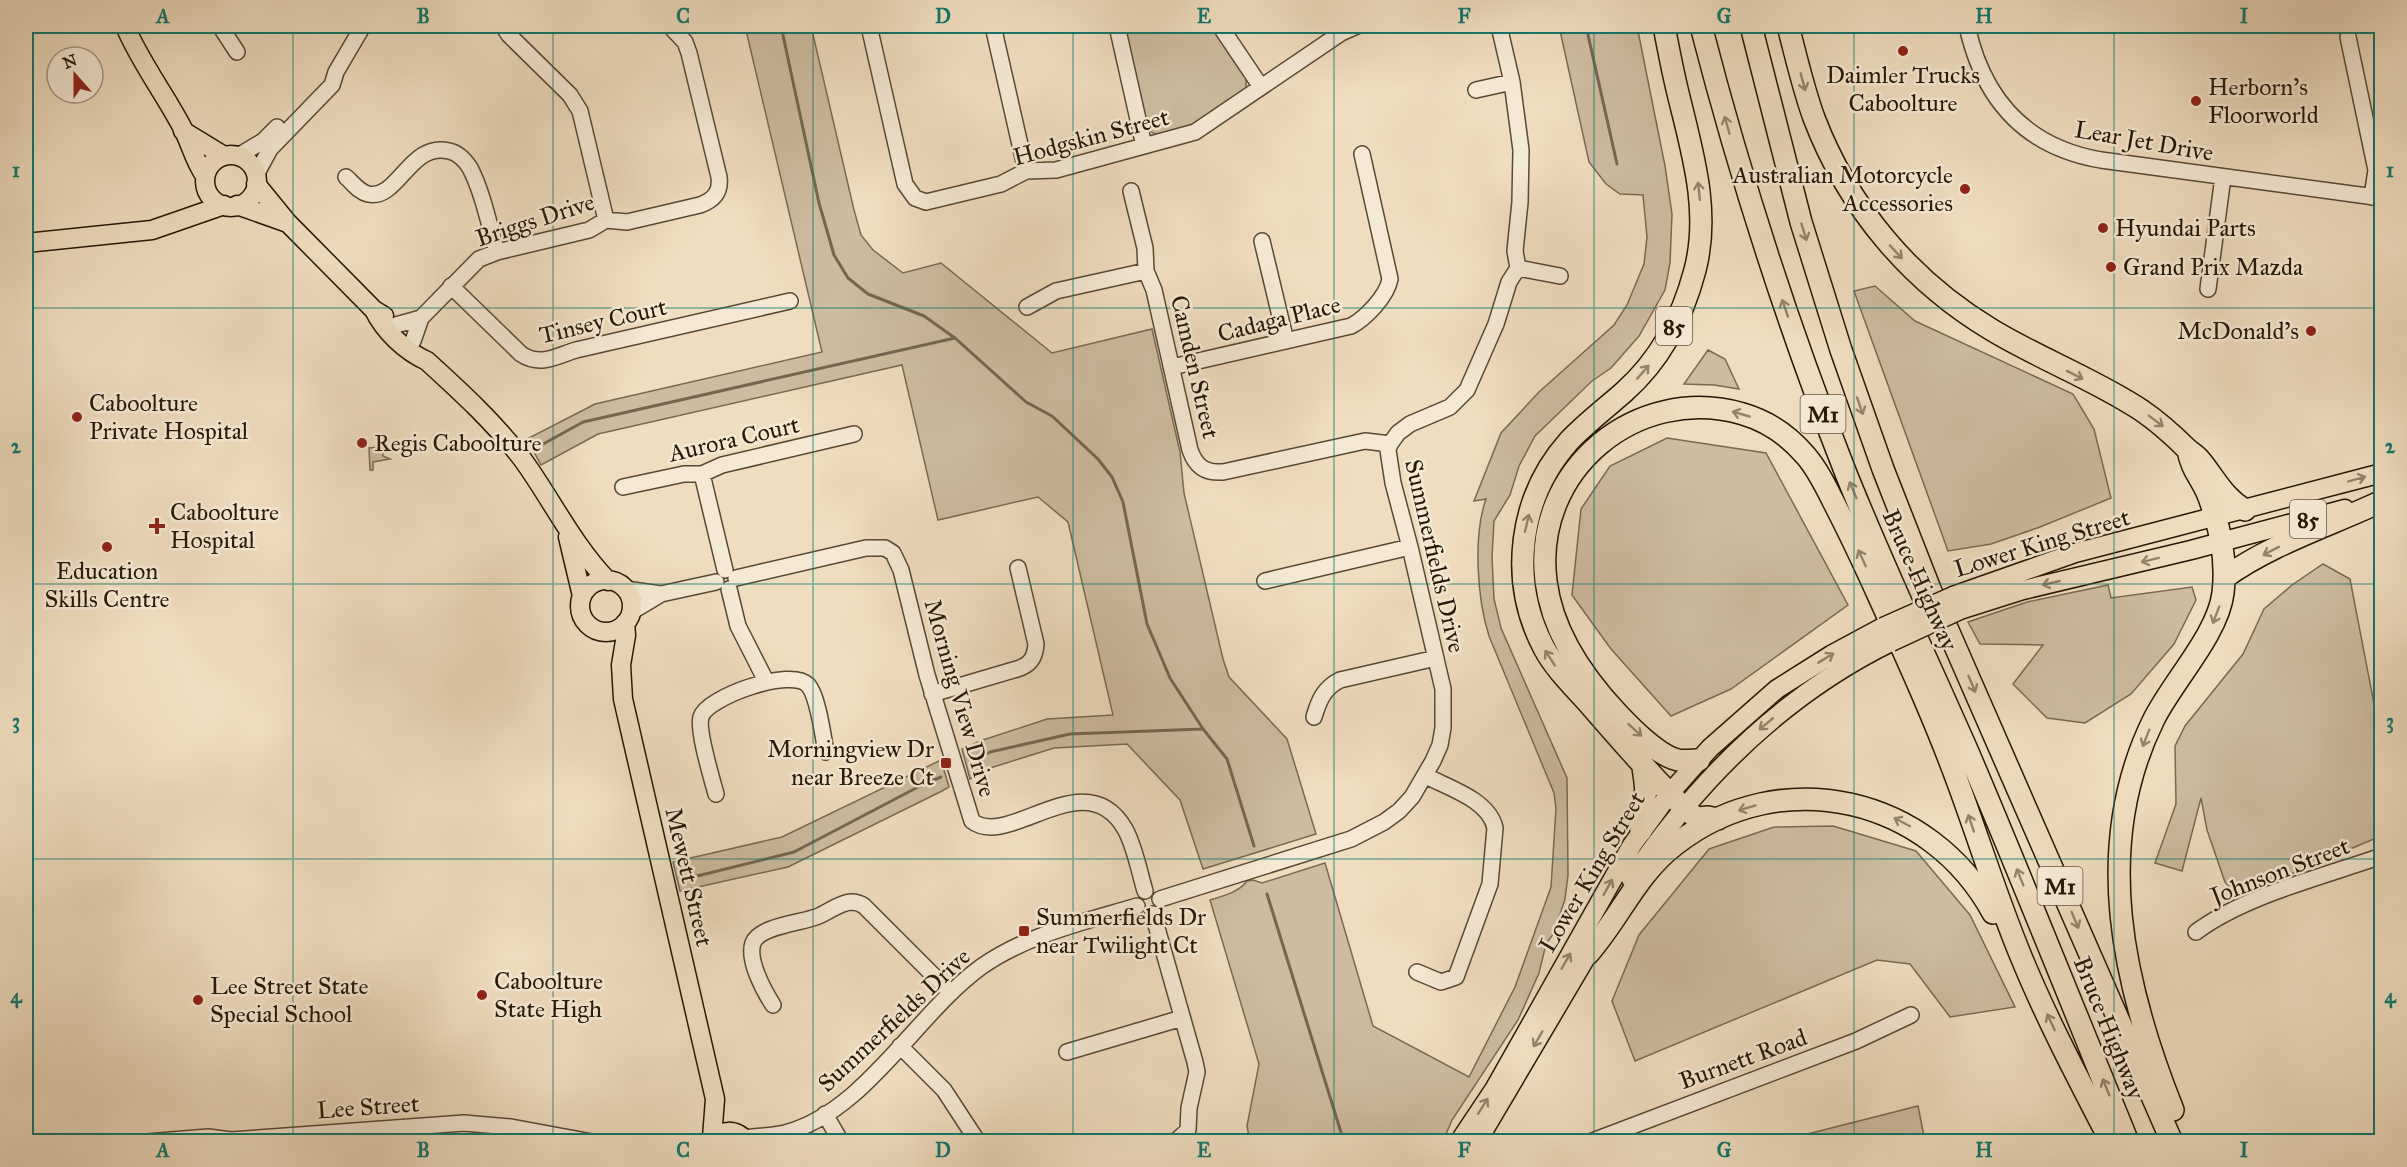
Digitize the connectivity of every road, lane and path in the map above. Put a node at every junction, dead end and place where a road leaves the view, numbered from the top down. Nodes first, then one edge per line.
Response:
1 (125, 26) edge
2 (220, 26) edge
3 (363, 26) edge
4 (503, 26) edge
5 (669, 26) edge
6 (869, 26) edge
7 (993, 26) edge
8 (1117, 26) edge
9 (1220, 26) edge
10 (1357, 26) edge
11 (1499, 26) edge
12 (1664, 26) edge
13 (1686, 26) edge
14 (1701, 26) edge
15 (1751, 26) edge
16 (1762, 26) edge
17 (1788, 26) edge
18 (1967, 26) edge
19 (2348, 37) dead end
20 (237, 52) dead end
21 (1757, 54) junction
22 (336, 72) junction
23 (1713, 74) junction
24 (1512, 82) junction
25 (1261, 87) junction
26 (1476, 90) dead end
27 (183, 130) junction
28 (1144, 146) junction
29 (1362, 154) dead end
30 (231, 156) junction
31 (1026, 171) junction
32 (346, 177) dead end
33 (2223, 177) junction
34 (256, 180) junction
35 (205, 181) junction
36 (1131, 191) dead end
37 (2377, 198) edge
38 (231, 205) junction
39 (606, 220) junction
40 (176, 221) junction
41 (287, 222) junction
42 (1262, 241) dead end
43 (26, 243) edge
44 (497, 252) junction
45 (1518, 268) junction
46 (1146, 271) junction
47 (1560, 276) dead end
48 (451, 286) junction
49 (2208, 289) dead end
50 (790, 301) dead end
51 (1027, 306) dead end
52 (374, 310) junction
53 (421, 318) junction
54 (396, 325) junction
55 (413, 341) junction
56 (1286, 341) junction
57 (427, 361) junction
58 (1172, 367) junction
59 (854, 434) dead end
60 (1390, 444) junction
61 (2188, 450) junction
62 (2382, 473) edge
63 (702, 474) junction
64 (623, 487) dead end
65 (2382, 501) edge
66 (2245, 510) junction
67 (2215, 518) junction
68 (565, 527) junction
69 (2221, 542) junction
70 (1410, 547) junction
71 (1018, 568) dead end
72 (2224, 578) junction
73 (727, 580) junction
74 (608, 581) junction
75 (1265, 581) dead end
76 (625, 590) junction
77 (662, 594) junction
78 (582, 596) junction
79 (1956, 603) junction
80 (628, 618) junction
81 (599, 631) junction
82 (1887, 634) junction
83 (1436, 658) junction
84 (621, 665) junction
85 (766, 681) junction
86 (932, 694) junction
87 (1314, 717) dead end
88 (826, 752) dead end
89 (1699, 760) junction
90 (1643, 767) junction
91 (1426, 776) junction
92 (1670, 793) junction
93 (716, 794) dead end
94 (1684, 808) junction
95 (1718, 819) junction
96 (1641, 831) junction
97 (2382, 856) edge
98 (1145, 891) junction
99 (1160, 899) junction
100 (1137, 906) junction
101 (1153, 914) junction
102 (2196, 932) dead end
103 (1588, 954) junction
104 (2021, 956) junction
105 (1417, 972) dead end
106 (951, 993) junction
107 (773, 1005) dead end
108 (1911, 1015) dead end
109 (1182, 1018) junction
110 (900, 1046) junction
111 (1067, 1052) dead end
112 (715, 1099) junction
113 (825, 1114) junction
114 (742, 1137) edge
115 (780, 1137) edge
116 (711, 1140) edge
117 (231, 1141) edge
118 (147, 1142) edge
119 (592, 1142) edge
120 (841, 1142) edge
121 (978, 1142) edge
122 (1175, 1142) edge
123 (1459, 1142) edge
124 (1477, 1142) edge
125 (1590, 1142) edge
126 (2111, 1142) edge
127 (2128, 1142) edge
128 (2172, 1142) edge
129 (2185, 1142) edge

1 - 27 main road
2 - 20 street
3 - 22 street
4 - 39 street
5 - 39 street, Briggs Drive
6 - 31 street, Hodgskin Street
7 - 31 street
8 - 28 street
9 - 25 street
10 - 25 street, Hodgskin Street
11 - 24 street, Summerfields Drive
90 -> 12 highway, 85
13 - 23 highway
14 - 23 highway, Bruce Highway / M1
15 - 21 highway, Bruce Highway / M1
16 - 21 highway
17 -> 61 highway
18 - 33 street, Lear Jet Drive
19 - 37 street
21 -> 128 highway, Bruce Highway / M1
22 - 30 street
22 - 34 street
127 -> 23 highway, Bruce Highway / M1
24 - 26 street
24 - 45 street, Summerfields Drive
25 - 28 street, Hodgskin Street
27 - 30 main road
27 - 35 main road
28 - 31 street, Hodgskin Street
29 - 56 street, Cadaga Place
30 - 34 main road
30 - 35 main road
32 - 44 street
33 - 37 street, Lear Jet Drive
33 - 49 street
34 - 38 main road
34 - 41 main road
35 - 38 main road
35 - 40 main road
36 - 46 street, Camden Street
38 - 40 main road
38 - 41 main road
39 - 44 street, Briggs Drive
40 - 43 main road
41 - 52 main road
42 - 56 street
44 - 48 street, Briggs Drive
45 - 47 street
45 - 60 street, Summerfields Drive
46 - 51 street
46 - 58 street, Camden Street
48 - 50 street, Tinsey Court
48 - 53 street, Briggs Drive
52 - 54 main road
52 - 57 main road
53 - 54 street
53 - 55 street, Briggs Drive
54 - 55 main road
55 - 57 main road
56 - 58 street, Cadaga Place
57 - 68 main road
58 - 60 street, Camden Street
59 - 63 street, Aurora Court
60 - 70 street, Summerfields Drive
61 - 66 highway
61 - 67 highway
66 -> 62 main road, 85
63 - 64 street, Aurora Court
63 - 73 street
65 - 69 main road, 85
65 -> 72 highway
66 - 67 main road, 85
67 - 69 highway
67 - 79 main road, Lower King Street
68 - 74 main road
68 - 78 main road
69 - 72 highway
69 -> 79 main road, Lower King Street / 85
70 - 75 street
70 - 83 street, Summerfields Drive
71 - 86 street
72 -> 129 highway
73 - 77 street, Morning View Drive
73 - 85 street
73 - 86 street, Morning View Drive
74 - 76 main road
74 - 78 main road
76 - 77 street, Morning View Drive
76 - 80 main road
77 - 80 street, Morning View Drive
78 - 81 main road
79 - 82 main road, Lower King Street, bridge
80 - 81 main road
80 - 84 main road, Mewett Street
81 - 84 main road, Mewett Street
89 -> 82 main road, Lower King Street
82 -> 94 main road, Lower King Street
83 - 87 street
83 - 91 street, Summerfields Drive
84 - 112 main road, Mewett Street
85 - 88 street
85 - 93 street
86 - 98 street, Morning View Drive
89 - 92 main road, Lower King Street
104 -> 89 highway
90 - 92 highway, 85
90 - 96 highway
91 - 99 street, Summerfields Drive
91 - 105 street
92 - 94 highway, 85
92 - 96 main road, Lower King Street
94 - 95 highway
94 - 103 main road, Lower King Street
95 - 103 highway
104 -> 95 highway
123 -> 96 main road, Lower King Street
97 - 102 street, Johnson Street
98 - 99 street
98 - 100 street
99 - 101 street
100 - 101 street
100 - 106 street, Summerfields Drive
101 - 109 street
103 -> 124 main road, Lower King Street
126 -> 104 highway
106 - 107 street
106 - 110 street, Summerfields Drive
108 - 125 street, Burnett Road
109 - 111 street
109 - 122 street
110 - 113 street, Summerfields Drive
110 - 121 street
112 - 114 main road, Mewett Street
112 - 116 main road, Mewett Street
113 - 115 street, Summerfields Drive
113 - 120 street
114 - 115 street, Summerfields Drive
114 - 116 main road
117 - 118 street, Lee Street
117 - 119 street, Lee Street

